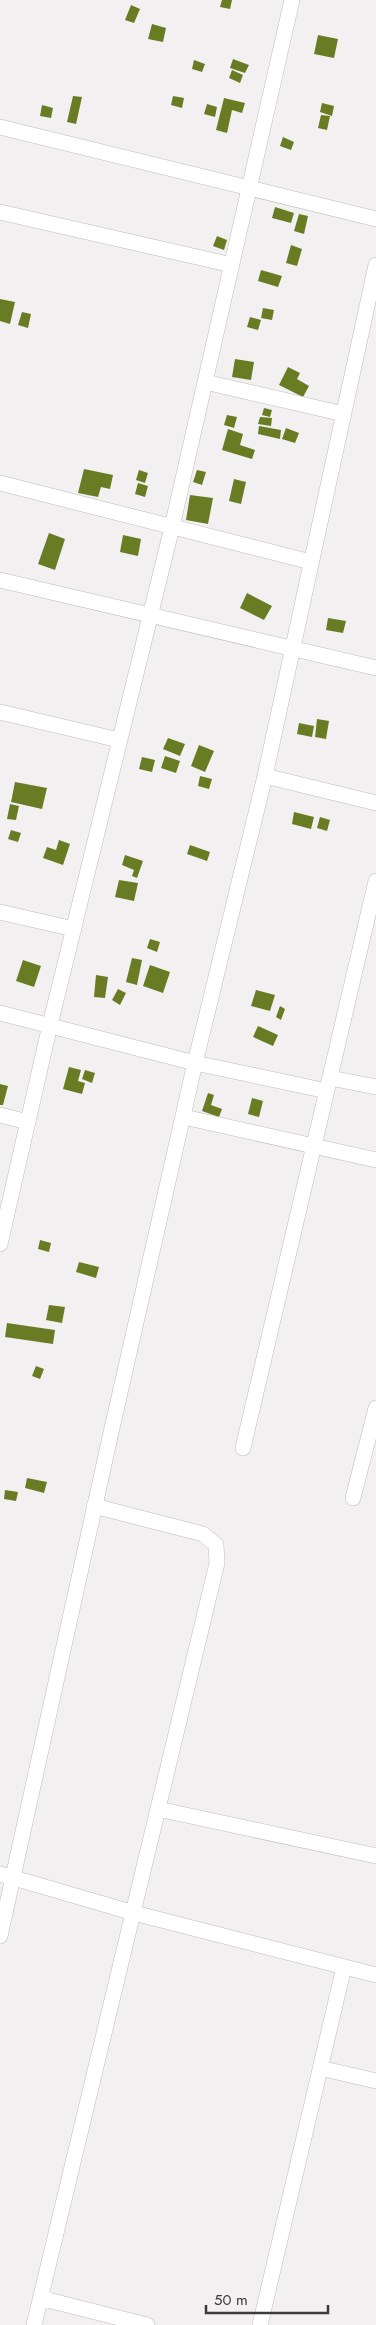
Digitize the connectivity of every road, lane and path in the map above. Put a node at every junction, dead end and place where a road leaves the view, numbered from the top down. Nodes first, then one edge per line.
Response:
1 (292, 0) edge
2 (0, 127) edge
3 (249, 189) junction
4 (0, 212) edge
5 (376, 219) edge
6 (232, 265) junction
7 (376, 265) edge
8 (373, 291) edge
9 (205, 382) junction
10 (344, 414) junction
11 (0, 482) edge
12 (172, 526) junction
13 (311, 562) junction
14 (0, 580) edge
15 (151, 614) junction
16 (292, 649) junction
17 (376, 668) edge
18 (0, 712) edge
19 (119, 740) junction
20 (265, 776) junction
21 (376, 803) edge
22 (376, 881) edge
23 (0, 912) edge
24 (74, 929) junction
25 (0, 1013) edge
26 (50, 1025) junction
27 (195, 1063) junction
28 (328, 1084) junction
29 (376, 1087) edge
30 (0, 1115) edge
31 (184, 1117) junction
32 (28, 1122) junction
33 (315, 1146) junction
34 (376, 1160) edge
35 (0, 1244) edge
36 (376, 1408) edge
37 (372, 1443) edge
38 (243, 1448) dead end
39 (353, 1498) dead end
40 (94, 1506) junction
41 (158, 1809) junction
42 (376, 1856) edge
43 (7, 1876) edge
44 (134, 1913) junction
45 (0, 1936) edge
46 (344, 1967) junction
47 (376, 1975) edge
48 (320, 2068) junction
49 (376, 2081) edge
50 (40, 2298) junction
51 (34, 2325) edge
52 (146, 2325) edge
53 (260, 2325) edge

1 - 3 street
2 - 3 street
3 - 5 street
3 - 6 street
4 - 6 street
6 - 9 street
7 - 8 street
8 - 10 street
9 - 10 street
9 - 12 street
10 - 13 street
11 - 12 street
12 - 13 street
12 - 15 street
13 - 16 street
14 - 15 street
15 - 16 street
15 - 19 street
16 - 17 street
16 - 20 street
18 - 19 street
19 - 24 street
20 - 21 street
20 - 27 street
22 - 28 street
23 - 24 street
24 - 26 street
25 - 26 street
26 - 27 street
26 - 32 street
27 - 28 street
27 - 31 street
28 - 29 street
28 - 33 street
30 - 32 street
31 - 33 street
31 - 40 street
32 - 35 street
33 - 34 street
33 - 38 street
36 - 37 street
37 - 39 street
40 - 41 street
40 - 43 street
41 - 42 street
41 - 44 street
43 - 44 street
43 - 45 street
44 - 46 street
44 - 50 street
46 - 47 street
46 - 48 street
48 - 49 street
48 - 53 street
50 - 51 street
50 - 52 street

